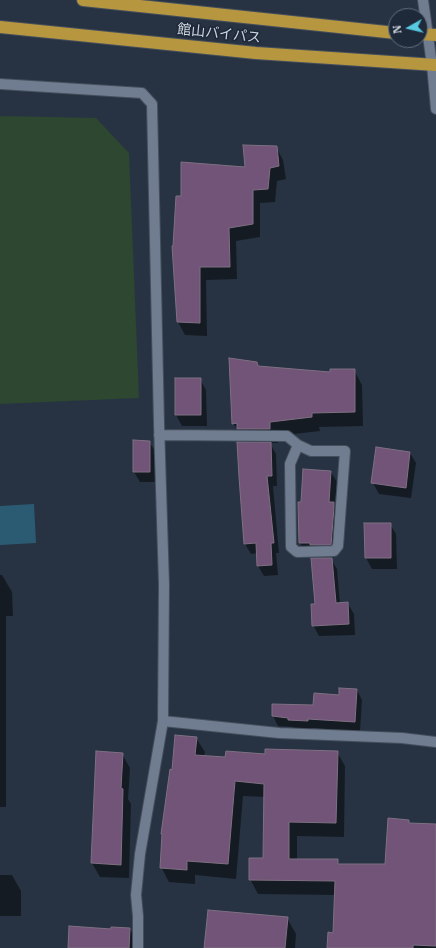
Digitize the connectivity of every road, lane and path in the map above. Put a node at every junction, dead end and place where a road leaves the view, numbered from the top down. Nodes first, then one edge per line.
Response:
1 (83, 0) edge
2 (0, 27) edge
3 (388, 32) edge
4 (428, 34) edge
5 (434, 65) edge
6 (0, 84) edge
7 (436, 109) edge
8 (159, 435) junction
9 (298, 445) junction
10 (163, 721) junction
11 (436, 742) edge
12 (138, 948) edge

1 - 3 highway, 館山バイパス
2 - 5 highway, 館山バイパス
4 - 5 street
5 - 7 street
6 - 8 street
8 - 9 street
8 - 10 street
9 - 9 street
10 - 11 street
10 - 12 street

